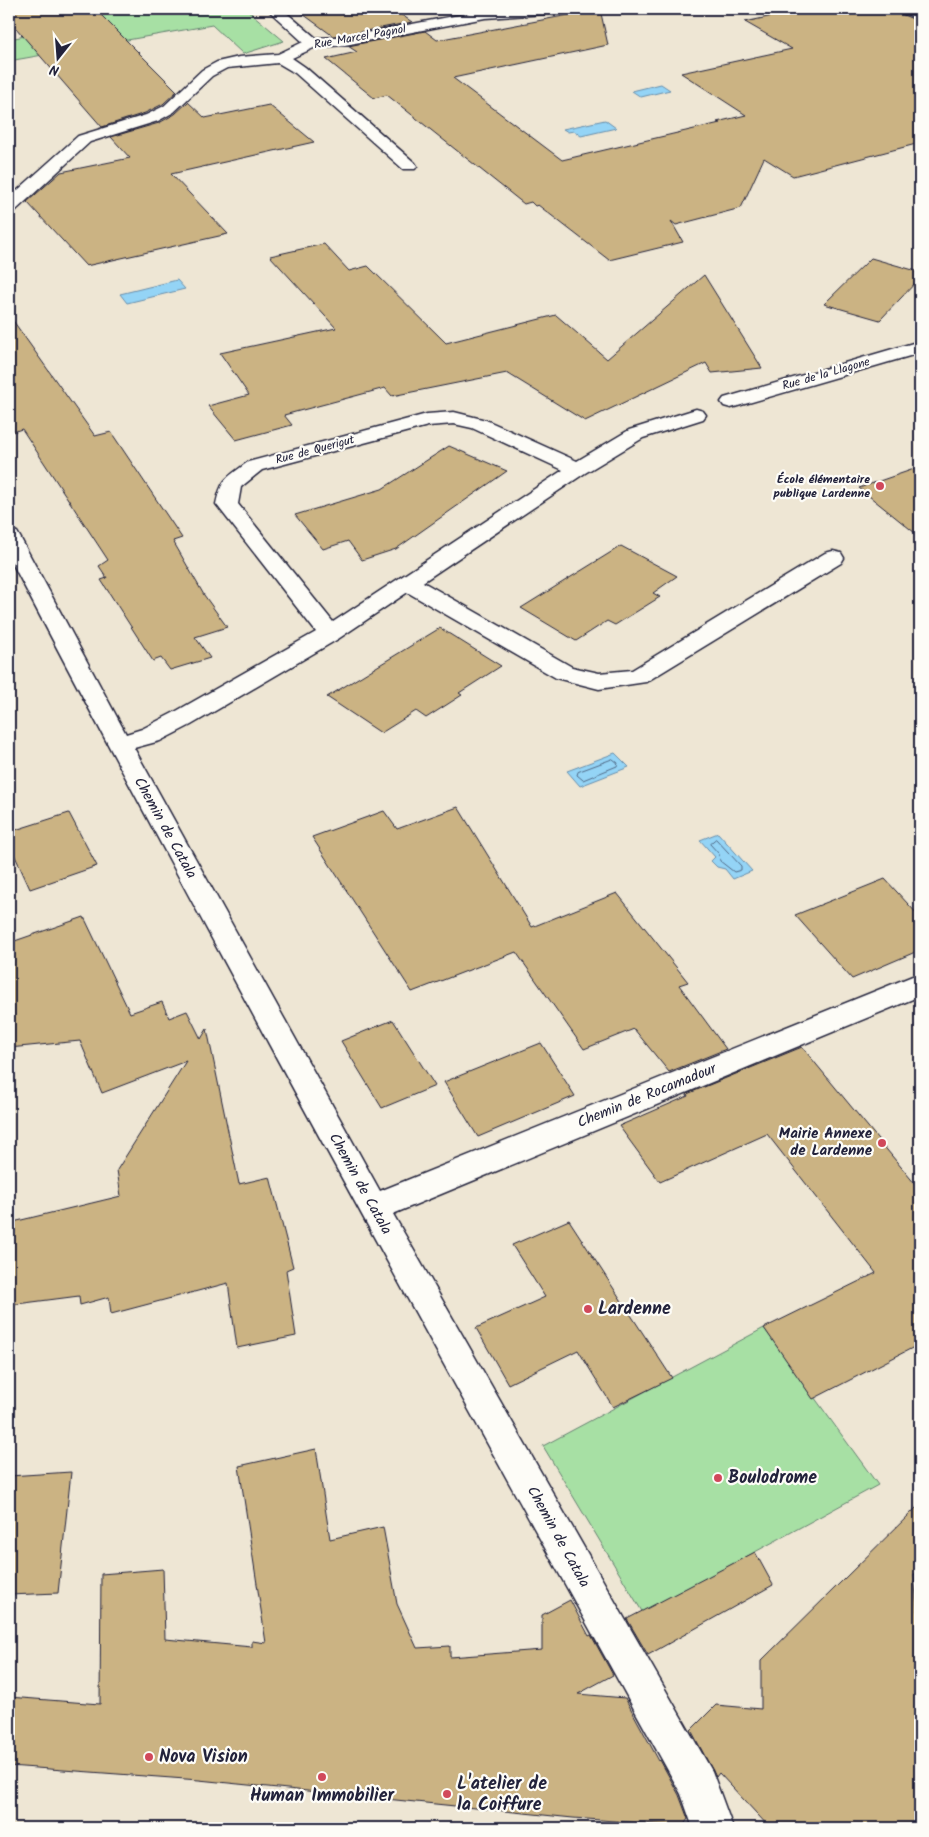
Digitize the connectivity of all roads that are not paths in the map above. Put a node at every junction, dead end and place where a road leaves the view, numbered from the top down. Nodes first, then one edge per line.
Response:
1 (274, 9) edge
2 (560, 9) edge
3 (906, 9) edge
4 (920, 16) edge
5 (314, 43) junction
6 (281, 58) junction
7 (409, 166) dead end
8 (9, 207) edge
9 (920, 347) edge
10 (731, 402) dead end
11 (696, 415) dead end
12 (578, 469) junction
13 (9, 537) edge
14 (833, 558) dead end
15 (408, 583) junction
16 (330, 634) junction
17 (119, 744) junction
18 (920, 984) edge
19 (373, 1208) junction
20 (713, 1828) edge

1 - 5 street
2 - 5 street, Rue Marcel Pagnol
3 - 4 street
5 - 6 street, Rue Marcel Pagnol
6 - 7 street
6 - 8 street, Rue Marcel Pagnol
9 - 10 street, Rue de la Llagone
11 - 12 street
12 - 15 street
12 - 16 street, Rue de Querigut
13 - 17 street, Chemin de Catala
14 - 15 street
15 - 16 street
16 - 17 street
17 - 19 street, Chemin de Catala
18 - 19 street, Chemin de Rocamadour
19 - 20 street, Chemin de Catala

